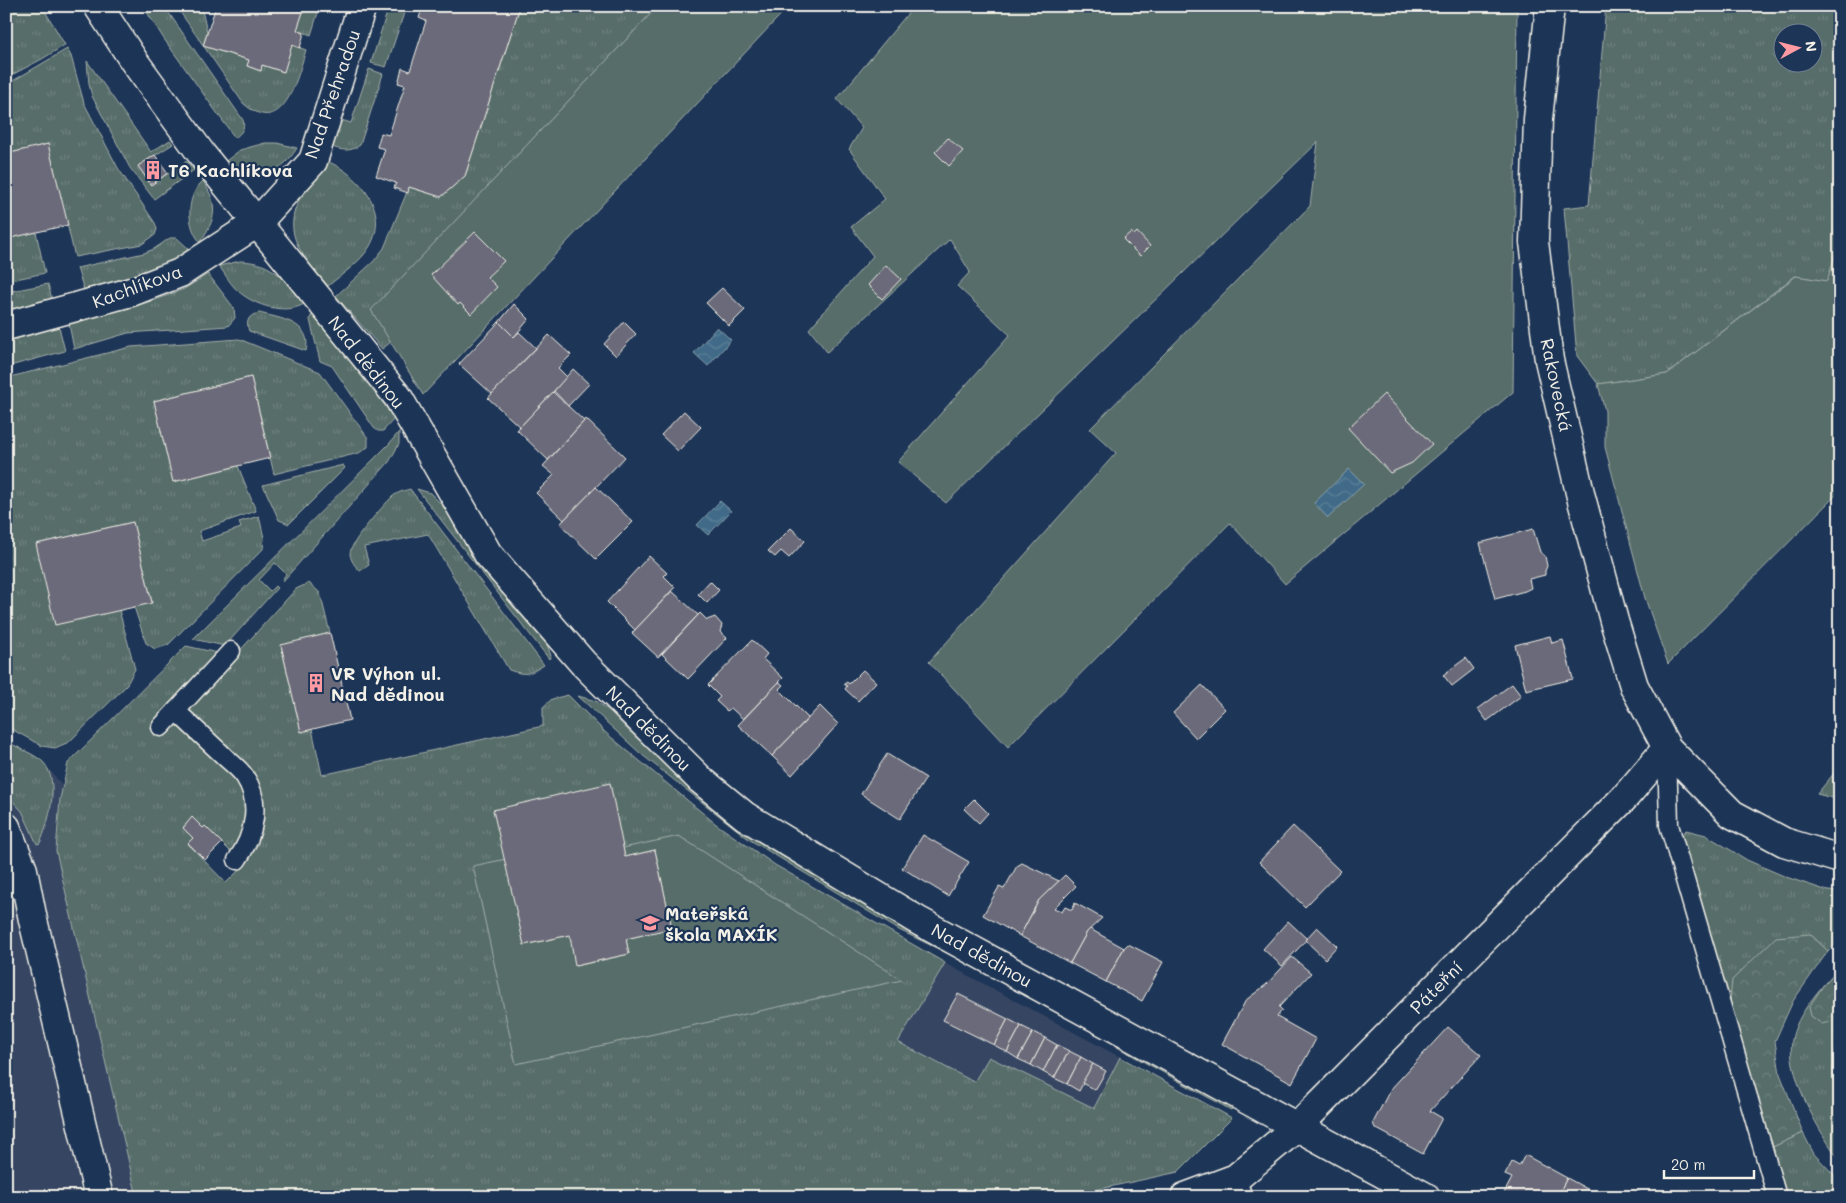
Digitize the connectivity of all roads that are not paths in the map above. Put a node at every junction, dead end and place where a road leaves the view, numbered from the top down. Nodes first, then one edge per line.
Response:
1 (98, 6) edge
2 (362, 6) edge
3 (1550, 6) edge
4 (256, 223) junction
5 (6, 326) edge
6 (231, 651) dead end
7 (176, 711) junction
8 (161, 727) dead end
9 (1667, 748) junction
10 (6, 828) edge
11 (1840, 859) edge
12 (237, 860) dead end
13 (19, 882) edge
14 (1297, 1127) junction
15 (1240, 1187) edge
16 (98, 1197) edge
17 (1185, 1197) edge
18 (1426, 1197) edge
19 (1777, 1197) edge

1 - 4 street, Nad dědinou
2 - 4 street, Nad Přehradou
3 - 9 street, Rakovecká
4 - 5 street, Kachlíkova
4 - 14 street, Nad dědinou
6 - 7 lane
7 - 8 lane
7 - 12 lane
9 - 11 street, Rakovecká
9 - 14 street, Páteřní
9 - 19 lane
10 - 13 street
13 - 16 street
14 - 15 street, Páteřní
14 - 18 street, Nad dědinou
15 - 17 street, Páteřní

